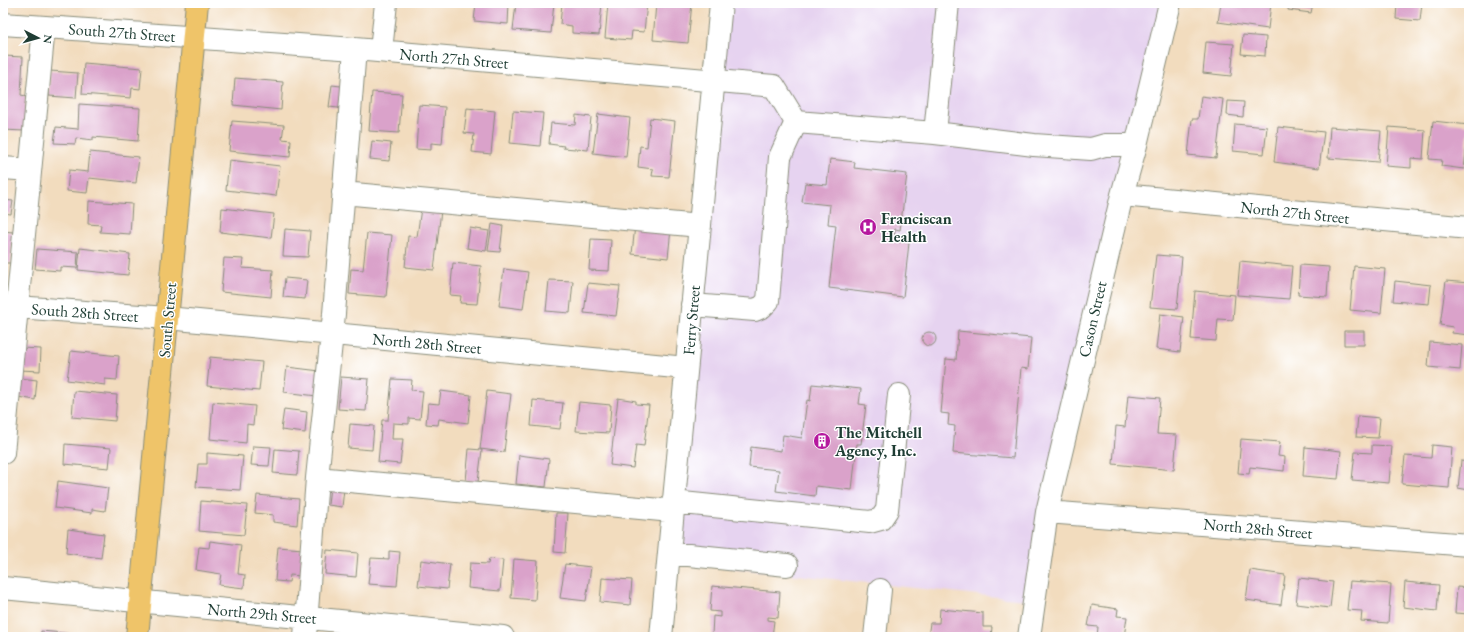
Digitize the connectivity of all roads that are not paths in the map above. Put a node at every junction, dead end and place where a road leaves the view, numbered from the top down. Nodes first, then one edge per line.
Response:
1 (197, 3) edge
2 (386, 3) edge
3 (721, 3) edge
4 (948, 3) edge
5 (1170, 3) edge
6 (3, 24) edge
7 (44, 26) junction
8 (194, 37) junction
9 (355, 48) junction
10 (382, 51) junction
11 (714, 81) junction
12 (796, 122) junction
13 (935, 133) junction
14 (1136, 145) junction
15 (3, 168) edge
16 (30, 170) junction
17 (343, 192) junction
18 (1122, 195) junction
19 (700, 226) junction
20 (1469, 228) edge
21 (692, 305) junction
22 (10, 306) edge
23 (168, 318) junction
24 (332, 334) junction
25 (686, 368) junction
26 (899, 395) dead end
27 (3, 449) edge
28 (317, 478) junction
29 (673, 506) junction
30 (1047, 512) junction
31 (1469, 545) edge
32 (669, 553) junction
33 (787, 565) dead end
34 (3, 588) edge
35 (880, 590) dead end
36 (140, 601) junction
37 (306, 627) edge
38 (136, 637) edge
39 (503, 637) edge
40 (661, 637) edge
41 (876, 637) edge
42 (1029, 637) edge

1 - 8 main road, South Street
2 - 10 street
3 - 11 street, Ferry Street
4 - 13 street
5 - 14 street, Cason Street
6 - 7 street, South 27th Street
7 - 8 street, South 27th Street
7 - 16 street
8 - 9 street, North 27th Street
8 - 23 main road, South Street
9 - 10 street, North 27th Street
9 - 17 street
10 - 11 street, North 27th Street
11 - 12 street, North 27th Street
11 - 19 street, Ferry Street
12 - 13 street
12 - 21 street
13 - 14 street
14 - 18 street, Cason Street
15 - 16 street
16 - 22 street
17 - 19 street
17 - 24 street
18 - 20 street, North 27th Street
18 - 30 street, Cason Street
19 - 21 street, Ferry Street
21 - 25 street, Ferry Street
22 - 23 street, South 28th Street
22 - 27 street
23 - 24 street, North 28th Street
23 - 36 main road, South Street
24 - 25 street, North 28th Street
24 - 28 street
25 - 29 street, Ferry Street
26 - 29 street
28 - 29 street
28 - 37 street
29 - 32 street, Ferry Street
30 - 31 street, North 28th Street
30 - 42 street, Cason Street
32 - 33 street
32 - 40 street, Ferry Street
34 - 36 street, North 29th Street
35 - 41 street
36 - 37 street, North 29th Street
36 - 38 main road, South Street
37 - 39 street, North 29th Street

